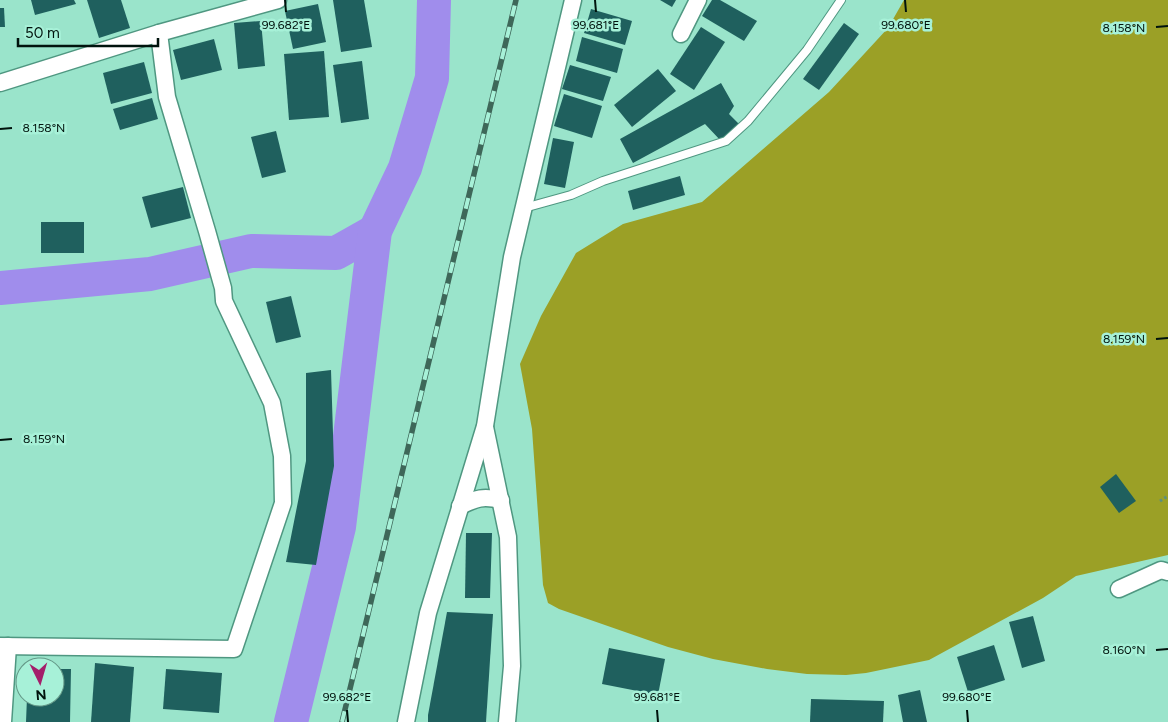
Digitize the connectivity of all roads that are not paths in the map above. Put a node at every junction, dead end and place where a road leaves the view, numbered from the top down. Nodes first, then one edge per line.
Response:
1 (278, 0) edge
2 (573, 0) edge
3 (698, 0) edge
4 (841, 0) edge
5 (159, 33) junction
6 (681, 34) dead end
7 (0, 83) edge
8 (524, 208) junction
9 (485, 426) junction
10 (501, 500) junction
11 (460, 506) junction
12 (1168, 572) edge
13 (1119, 589) dead end
14 (4, 646) edge
15 (3, 722) edge
16 (406, 722) edge
17 (507, 722) edge

1 - 5 street
2 - 8 street
3 - 6 street
4 - 8 lane
5 - 7 street
5 - 14 street
8 - 9 street
9 - 10 street
9 - 11 street
10 - 11 street
10 - 17 street
11 - 16 street
12 - 13 street
14 - 15 street

